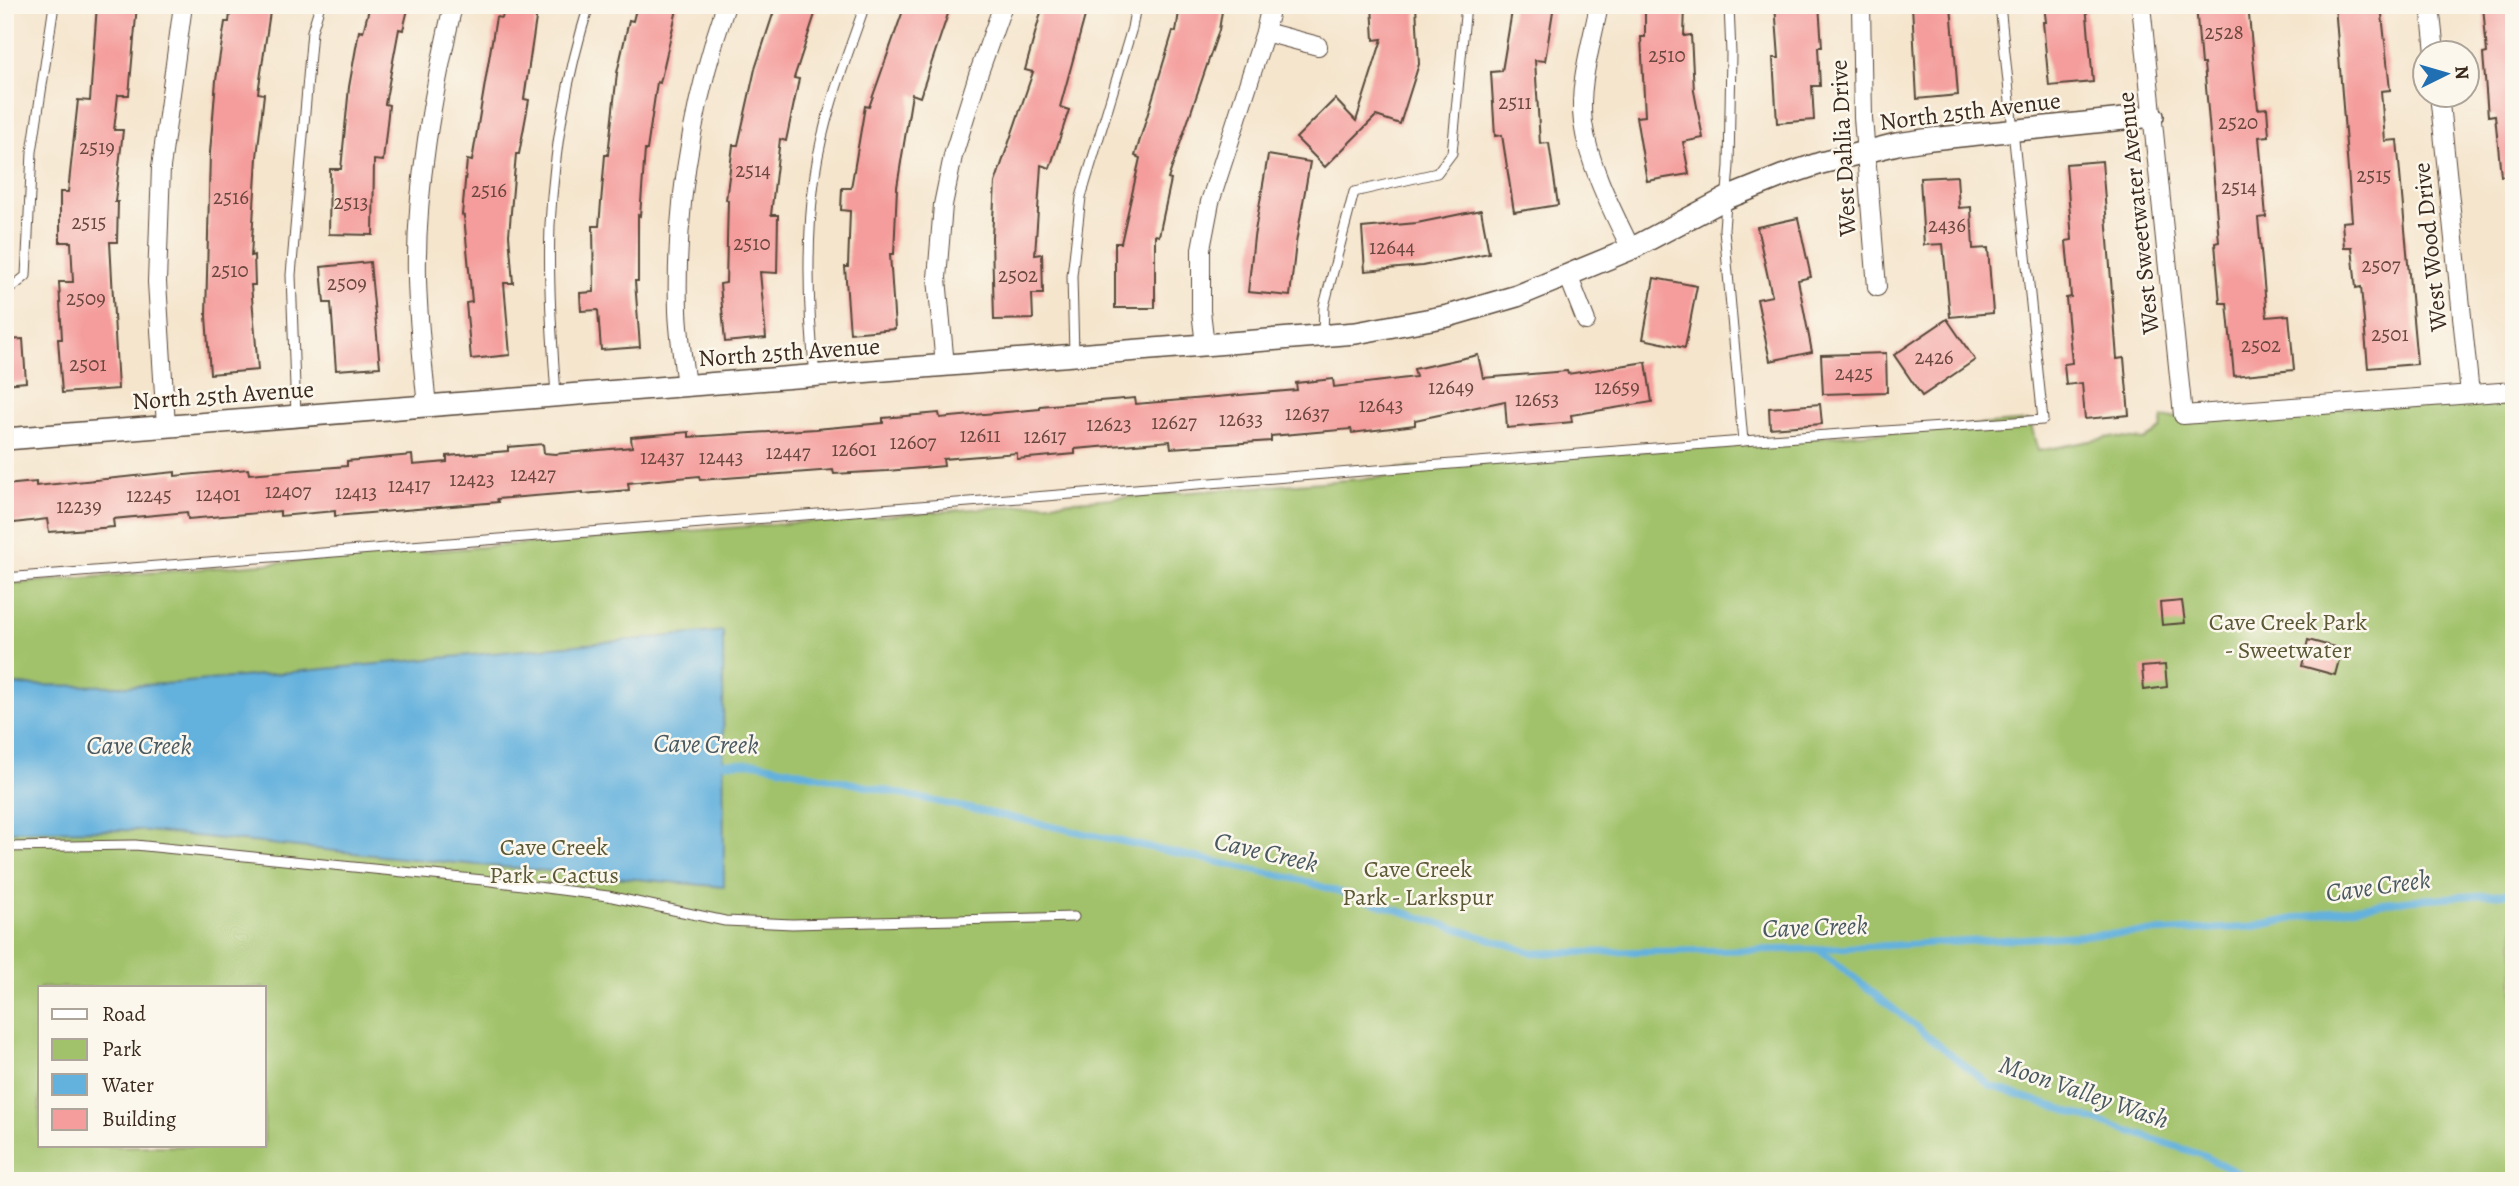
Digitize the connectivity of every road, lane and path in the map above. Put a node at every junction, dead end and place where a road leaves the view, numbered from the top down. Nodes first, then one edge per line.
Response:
1 (54, 5) edge
2 (183, 5) edge
3 (320, 5) edge
4 (453, 5) edge
5 (589, 5) edge
6 (726, 5) edge
7 (865, 5) edge
8 (1003, 5) edge
9 (1136, 5) edge
10 (1271, 5) edge
11 (1466, 5) edge
12 (1599, 5) edge
13 (1729, 5) edge
14 (1861, 5) edge
15 (2000, 5) edge
16 (2141, 5) edge
17 (2430, 5) edge
18 (1265, 32) junction
19 (2434, 38) edge
20 (1318, 47) dead end
21 (2441, 108) edge
22 (2152, 116) junction
23 (2013, 131) junction
24 (1865, 152) junction
25 (1727, 198) junction
26 (1631, 249) junction
27 (1568, 275) junction
28 (1877, 287) dead end
29 (5, 293) edge
30 (1586, 321) dead end
31 (1323, 336) junction
32 (1205, 345) junction
33 (1074, 356) junction
34 (945, 366) junction
35 (815, 376) junction
36 (685, 386) junction
37 (2514, 391) edge
38 (2470, 394) junction
39 (556, 396) junction
40 (426, 407) junction
41 (296, 416) junction
42 (166, 426) junction
43 (5, 439) edge
44 (1743, 441) junction
45 (5, 578) edge
46 (5, 847) edge
47 (1074, 917) dead end

1 - 29 lane
2 - 42 street
3 - 41 lane
4 - 40 street
5 - 39 lane
6 - 36 street
7 - 35 lane
8 - 34 street
9 - 33 lane
10 - 18 street
11 - 31 lane
12 - 26 street
13 - 25 lane
14 - 24 street, West Dahlia Drive
15 - 23 lane
16 - 22 street, West Sweetwater Avenue
17 - 19 street
18 - 20 street
18 - 32 street
21 - 38 street, West Wood Drive
22 - 23 street, North 25th Avenue
22 - 38 street, West Sweetwater Avenue
23 - 24 street, North 25th Avenue
23 - 44 lane
24 - 25 street, North 25th Avenue
24 - 28 street, West Dahlia Drive
25 - 26 street, North 25th Avenue
25 - 44 lane
26 - 27 street, North 25th Avenue
27 - 30 street
27 - 31 street, North 25th Avenue
31 - 32 street, North 25th Avenue
32 - 33 street, North 25th Avenue
33 - 34 street, North 25th Avenue
34 - 35 street, North 25th Avenue
35 - 36 street, North 25th Avenue
36 - 39 street, North 25th Avenue
37 - 38 street
39 - 40 street, North 25th Avenue
40 - 41 street, North 25th Avenue
41 - 42 street, North 25th Avenue
42 - 43 street, North 25th Avenue
44 - 45 lane
46 - 47 lane

